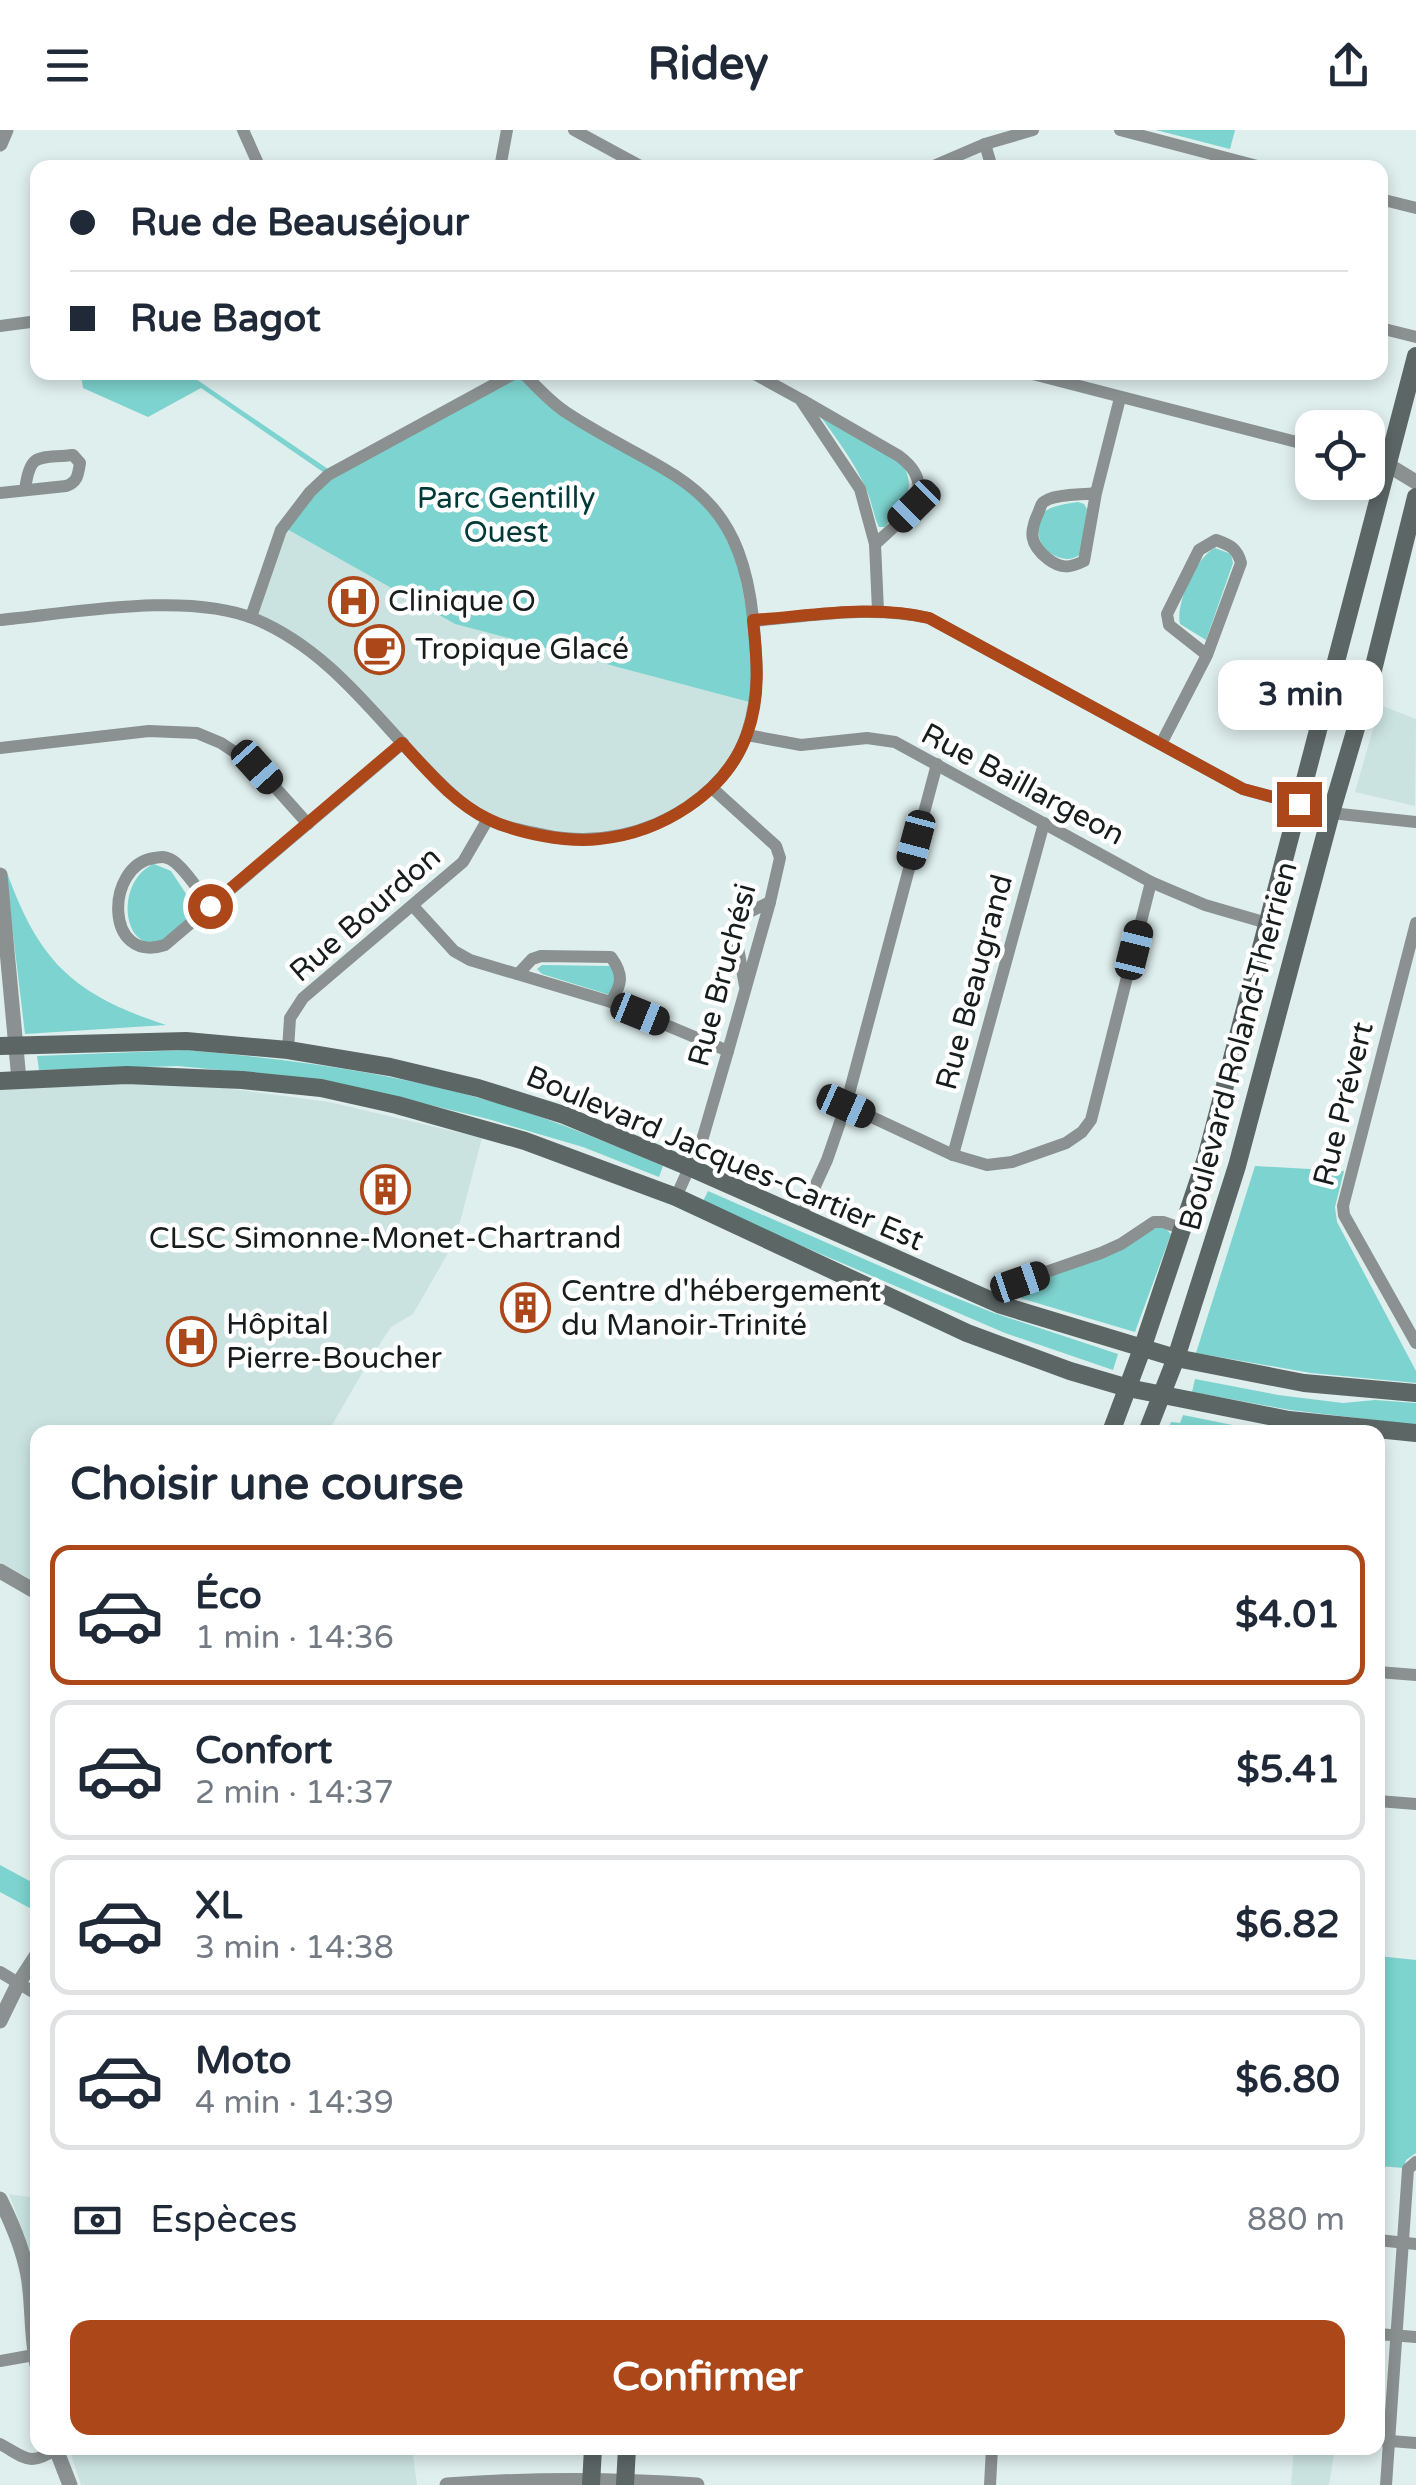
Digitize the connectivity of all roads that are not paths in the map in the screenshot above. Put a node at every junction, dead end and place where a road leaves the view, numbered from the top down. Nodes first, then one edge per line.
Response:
1 (6, 130) edge
2 (243, 130) edge
3 (506, 130) edge
4 (574, 130) edge
5 (1033, 130) edge
6 (1120, 130) edge
7 (0, 144) edge
8 (985, 144) junction
9 (256, 160) edge
10 (501, 160) edge
11 (629, 160) edge
12 (948, 160) edge
13 (990, 160) edge
14 (1234, 160) edge
15 (1388, 200) edge
16 (1416, 208) edge
17 (30, 322) edge
18 (0, 326) edge
19 (1388, 330) edge
20 (1416, 337) edge
21 (1416, 356) edge
22 (505, 380) edge
23 (529, 380) edge
24 (766, 380) edge
25 (1054, 380) edge
26 (1120, 398) junction
27 (800, 399) junction
28 (1295, 442) edge
29 (1385, 463) edge
30 (1388, 464) junction
31 (1416, 466) edge
32 (1416, 482) edge
33 (24, 490) dead end
34 (0, 493) edge
35 (1096, 493) junction
36 (1416, 497) edge
37 (875, 544) junction
38 (878, 611) junction
39 (251, 617) junction
40 (0, 620) edge
41 (753, 620) junction
42 (1207, 655) junction
43 (747, 735) junction
44 (402, 743) junction
45 (1161, 744) junction
46 (0, 748) edge
47 (937, 764) junction
48 (712, 788) junction
49 (1299, 804) junction
50 (1331, 813) junction
51 (488, 820) junction
52 (1416, 822) edge
53 (1044, 823) junction
54 (308, 824) junction
55 (0, 875) edge
56 (1151, 882) junction
57 (770, 902) junction
58 (210, 906) junction
59 (413, 906) junction
60 (1267, 923) junction
61 (1415, 932) edge
62 (518, 974) junction
63 (746, 988) junction
64 (610, 1002) junction
65 (8, 1046) edge
66 (288, 1050) junction
67 (728, 1051) junction
68 (5, 1079) edge
69 (846, 1106) junction
70 (953, 1154) junction
71 (689, 1166) junction
72 (676, 1198) junction
73 (801, 1216) junction
74 (1183, 1229) junction
75 (1001, 1305) junction
76 (1416, 1343) edge
77 (1142, 1349) junction
78 (1176, 1358) junction
79 (1128, 1388) junction
80 (1416, 1393) edge
81 (1163, 1395) junction
82 (1114, 1425) edge
83 (1150, 1425) edge
84 (1338, 1425) edge
85 (1385, 1430) edge
86 (1416, 1433) edge
87 (0, 1571) edge
88 (30, 1588) edge
89 (1385, 1673) edge
90 (1416, 1675) edge
91 (1385, 1802) edge
92 (1416, 1804) edge
93 (30, 1965) edge
94 (0, 1972) edge
95 (18, 1984) junction
96 (30, 1990) edge
97 (0, 2021) edge
98 (1416, 2162) edge
99 (0, 2199) edge
100 (1385, 2241) edge
101 (1410, 2243) edge
102 (30, 2291) edge
103 (1385, 2335) edge
104 (1396, 2336) junction
105 (1416, 2337) edge
106 (0, 2361) edge
107 (30, 2362) edge
108 (1385, 2424) edge
109 (1385, 2440) edge
110 (1416, 2443) edge
111 (0, 2444) edge
112 (47, 2455) edge
113 (57, 2455) edge
114 (59, 2455) edge
115 (593, 2455) edge
116 (627, 2455) edge
117 (992, 2455) edge
118 (1384, 2455) edge
119 (591, 2483) edge
120 (625, 2483) edge
121 (59, 2485) edge
122 (70, 2485) edge
123 (447, 2485) edge
124 (697, 2485) edge
125 (990, 2485) edge
126 (1386, 2485) edge

1 - 7 street
2 - 9 street
3 - 10 street
4 - 11 street
5 - 8 street
6 - 14 street
8 - 12 street
8 - 13 street
15 - 16 street
17 - 18 street
19 - 20 street
21 - 30 main road, Boulevard Roland-Therrien
22 - 39 street
23 - 41 street
24 - 27 street
25 - 26 street
26 - 28 street
26 - 35 street
27 - 37 street
27 - 37 street
29 - 30 street
30 - 31 street
30 - 32 street
30 - 49 main road, Boulevard Roland-Therrien
33 - 34 street
35 - 35 street
36 - 50 main road, Boulevard Roland-Therrien
37 - 38 street
38 - 41 street
38 - 45 street
39 - 40 street
39 - 44 street
41 - 43 street
42 - 42 street
42 - 45 street
43 - 47 street, Rue Baillargeon
43 - 48 street
44 - 51 street
44 - 54 street
45 - 49 street
46 - 54 street
47 - 53 street, Rue Baillargeon
47 - 69 street
48 - 51 street
48 - 57 street, Rue Bruchési
49 - 50 street
49 - 60 main road, Boulevard Roland-Therrien
50 - 52 street
50 - 78 main road, Boulevard Roland-Therrien
51 - 59 street, Rue Bourdon
53 - 56 street, Rue Baillargeon
53 - 70 street, Rue Beaugrand
54 - 58 street
55 - 65 street
56 - 60 street, Rue Baillargeon
56 - 70 street
57 - 63 street, Rue Bruchési
57 - 63 street
58 - 58 street
59 - 62 street
59 - 66 street, Rue Bourdon
60 - 74 main road, Boulevard Roland-Therrien
61 - 76 street, Rue Prévert
62 - 64 street
62 - 64 street
63 - 67 street, Rue Bruchési
64 - 67 street
65 - 66 main road, Boulevard Jacques-Cartier Est
65 - 68 street
66 - 71 main road, Boulevard Jacques-Cartier Est
67 - 71 street, Rue Bruchési
68 - 72 main road, Boulevard Jacques-Cartier Est
69 - 70 street
69 - 73 street
71 - 72 street, Rue Bruchési
71 - 73 main road, Boulevard Jacques-Cartier Est
72 - 79 main road, Boulevard Jacques-Cartier Est
73 - 75 main road, Boulevard Jacques-Cartier Est
74 - 75 street, Boulevard Roland-Therrien
74 - 77 main road, Boulevard Roland-Therrien
75 - 77 main road, Boulevard Jacques-Cartier Est
77 - 78 main road, Boulevard Jacques-Cartier Est
77 - 79 main road, Boulevard Roland-Therrien
78 - 80 main road, Boulevard Jacques-Cartier Est
78 - 81 main road, Boulevard Roland-Therrien
79 - 81 main road, Boulevard Jacques-Cartier Est
79 - 82 main road, Boulevard Roland-Therrien
81 - 83 main road, Boulevard Roland-Therrien
81 - 84 main road, Boulevard Jacques-Cartier Est
85 - 86 main road, Boulevard Jacques-Cartier Est
87 - 88 street
89 - 90 street
91 - 92 street
93 - 95 street
94 - 95 street
95 - 96 street
95 - 97 street
98 - 101 street
99 - 102 street
100 - 101 street
101 - 104 street
103 - 104 street
104 - 105 street
104 - 108 street
106 - 107 street
109 - 110 street
111 - 112 street
113 - 121 street
114 - 122 street
115 - 119 main road
116 - 120 main road
117 - 125 street
118 - 126 street
119 - 120 street
119 - 123 street
120 - 124 street

